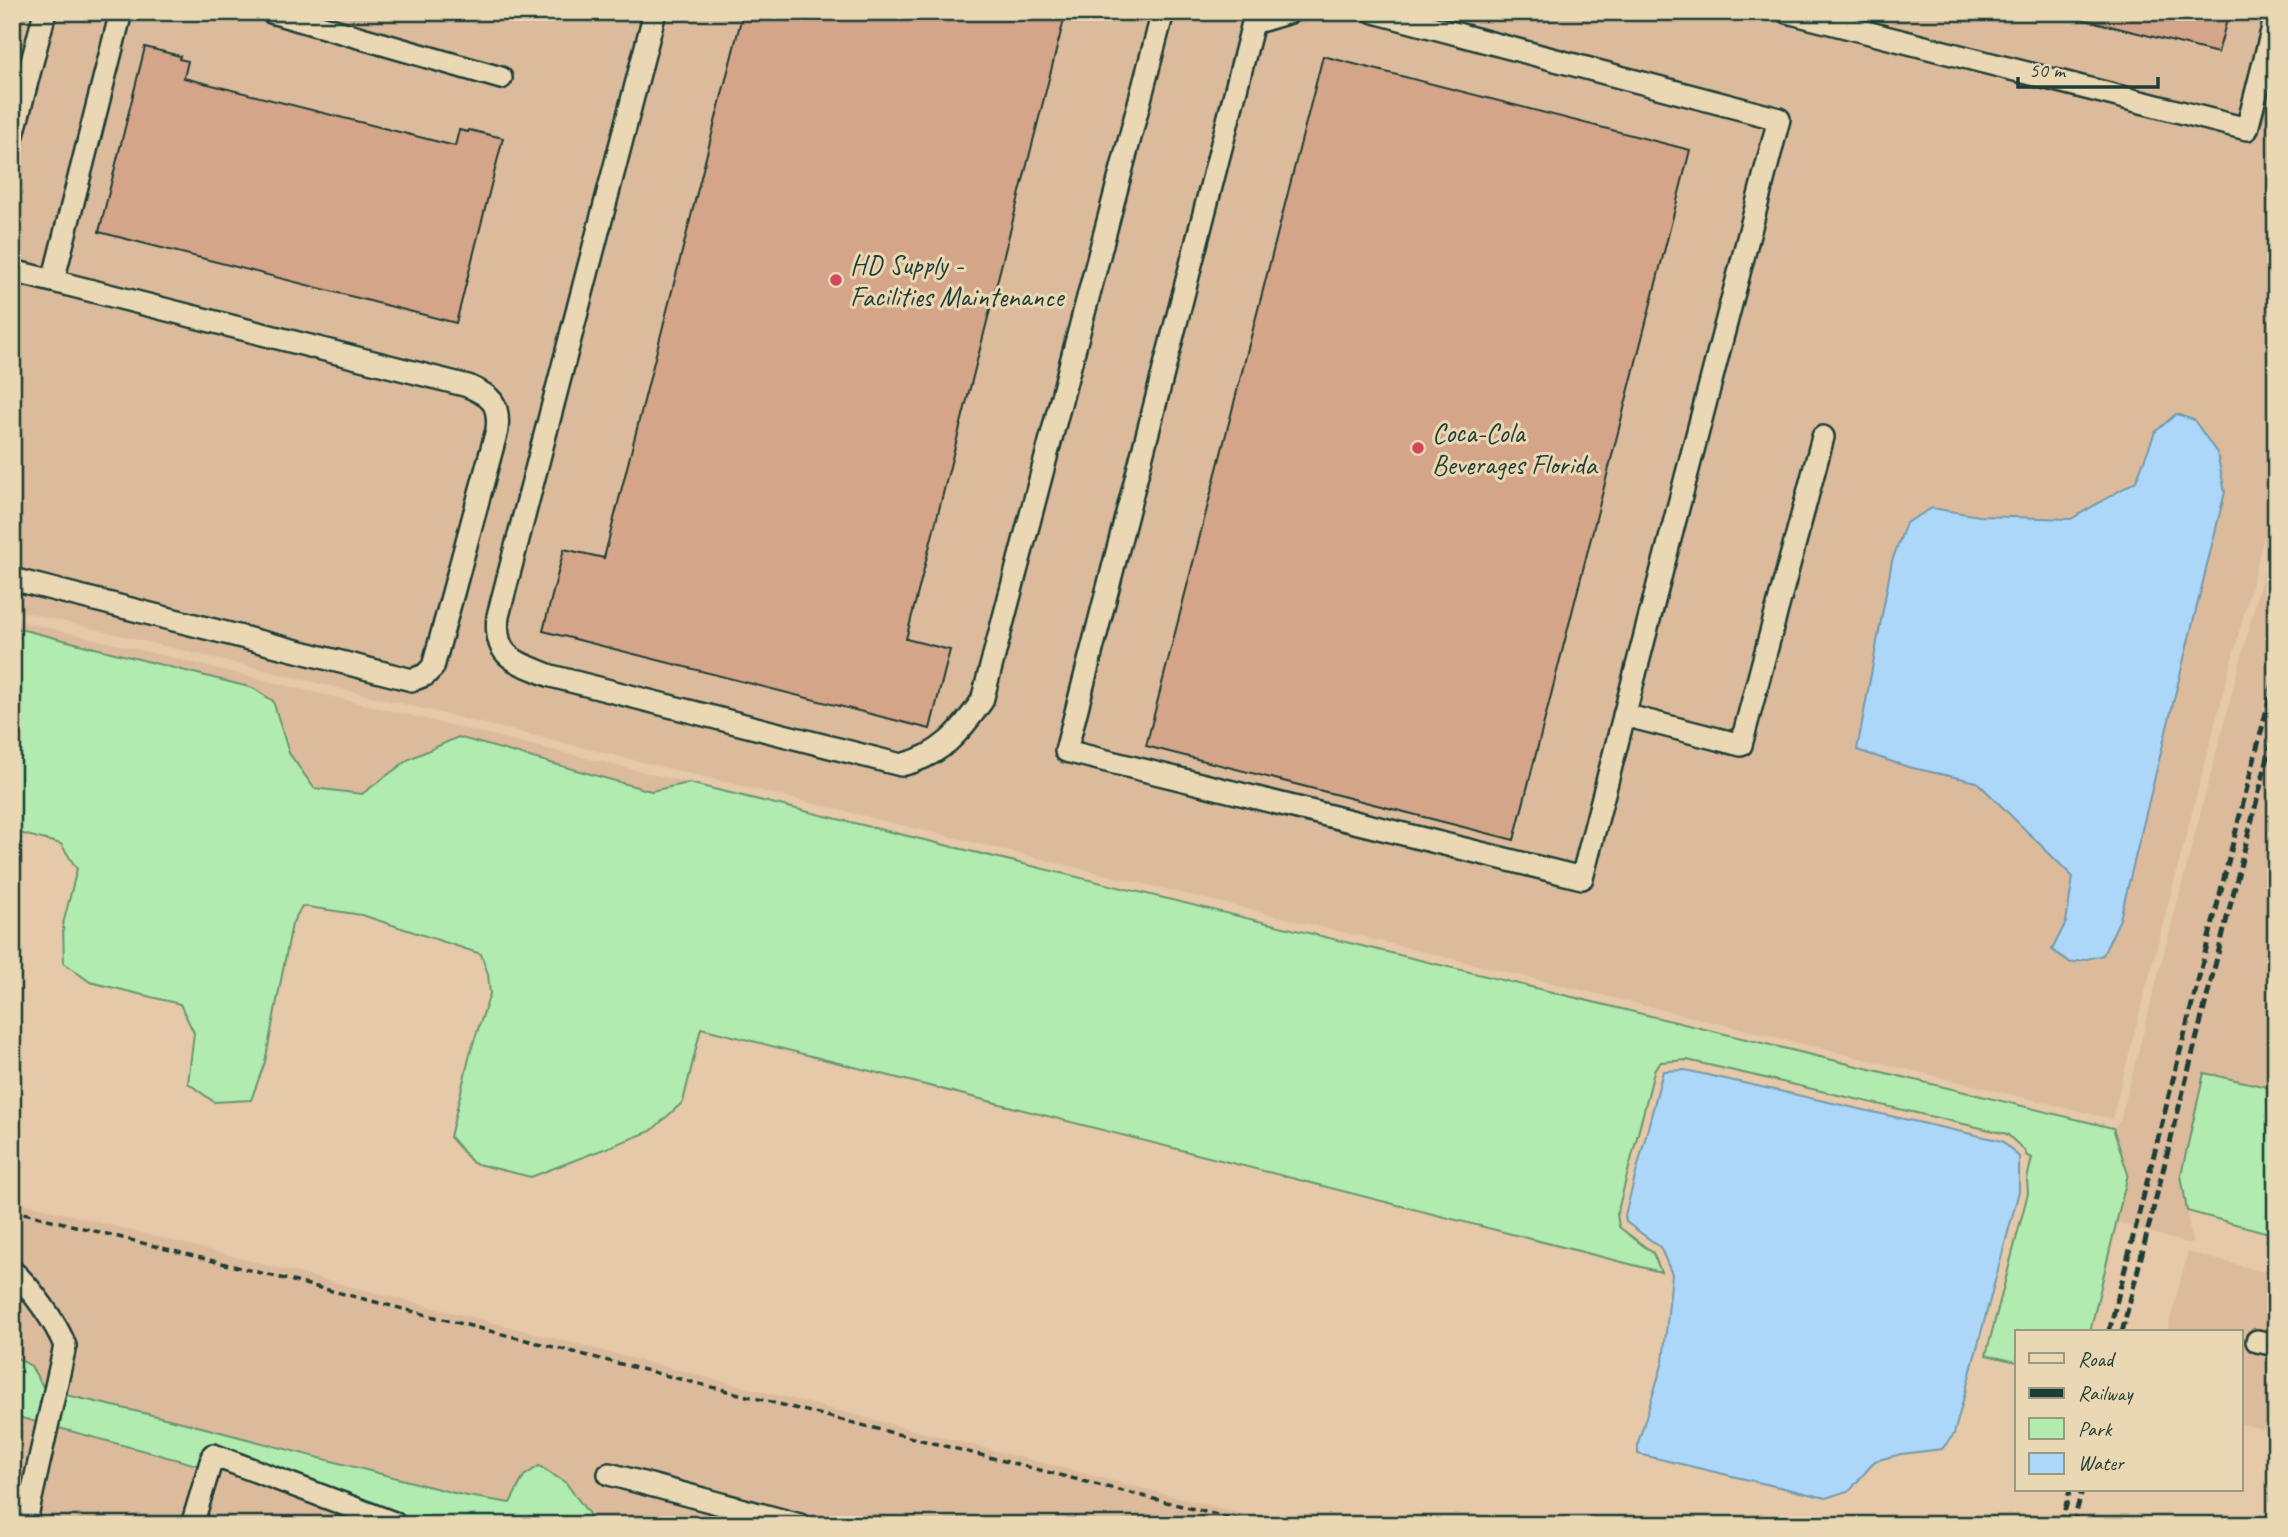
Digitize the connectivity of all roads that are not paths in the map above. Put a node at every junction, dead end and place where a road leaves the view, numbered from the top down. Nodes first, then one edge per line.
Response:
1 (45, 12) edge
2 (121, 12) edge
3 (271, 12) edge
4 (655, 12) edge
5 (1163, 12) edge
6 (1290, 12) edge
7 (1374, 12) edge
8 (1787, 12) edge
9 (2276, 15) edge
10 (500, 78) dead end
11 (12, 139) edge
12 (12, 271) edge
13 (53, 281) junction
14 (1823, 437) dead end
15 (12, 579) edge
16 (1625, 715) junction
17 (12, 1271) edge
18 (609, 1474) dead end
19 (25, 1525) edge
20 (192, 1525) edge
21 (394, 1525) edge
22 (800, 1525) edge

1 - 11 street
2 - 13 street
3 - 10 street
4 - 5 street
6 - 16 street
7 - 16 street
8 - 9 street
12 - 13 street
13 - 15 street
14 - 16 street
17 - 19 street
18 - 22 street
20 - 21 street

